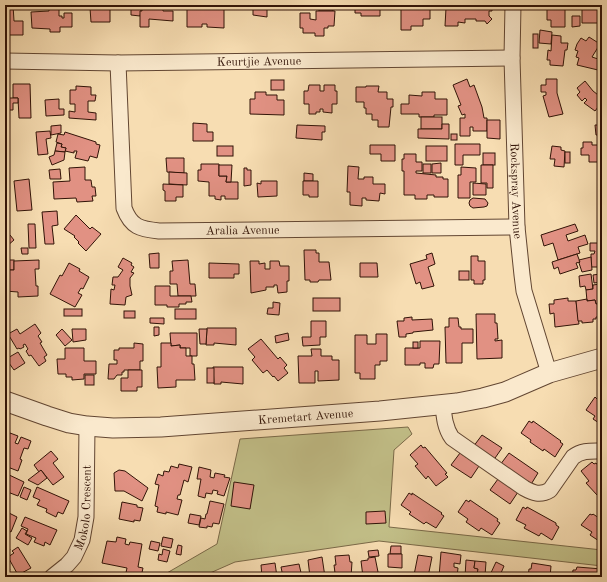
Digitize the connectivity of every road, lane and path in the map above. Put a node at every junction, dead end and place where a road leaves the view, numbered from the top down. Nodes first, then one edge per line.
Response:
1 (513, 5) edge
2 (512, 58) junction
3 (5, 61) edge
4 (118, 63) junction
5 (518, 227) junction
6 (602, 358) edge
7 (549, 373) junction
8 (5, 401) edge
9 (443, 405) junction
10 (87, 426) junction
11 (602, 451) edge
12 (52, 577) edge

1 - 2 street, Rockspray Avenue
2 - 4 street, Keurtjie Avenue
2 - 5 street, Rockspray Avenue
3 - 4 street, Keurtjie Avenue
4 - 5 street, Aralia Avenue
5 - 7 street, Rockspray Avenue
6 - 7 street, Kremetart Avenue
7 - 9 street, Kremetart Avenue
8 - 10 street, Kremetart Avenue
9 - 10 street, Kremetart Avenue
9 - 11 street
10 - 12 street, Mokolo Crescent

